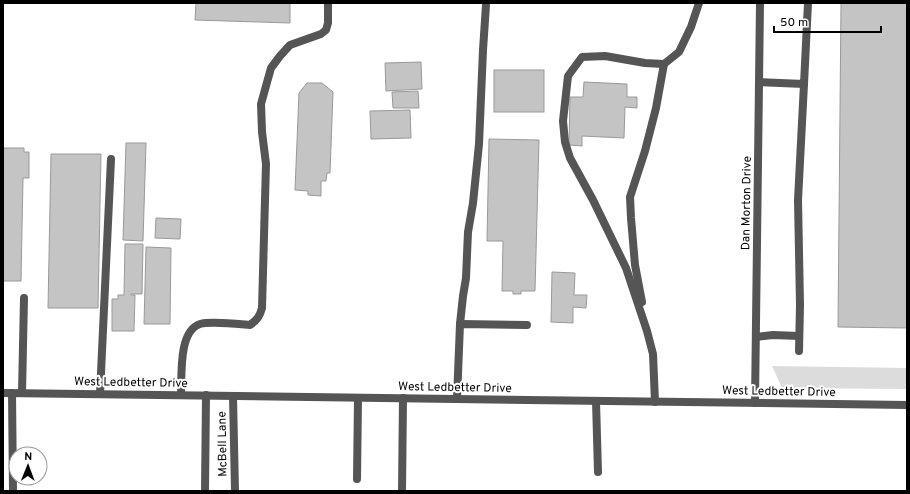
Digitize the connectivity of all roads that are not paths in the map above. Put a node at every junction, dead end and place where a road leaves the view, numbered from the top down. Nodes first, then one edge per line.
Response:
1 (328, 3) edge
2 (699, 3) edge
3 (760, 3) edge
4 (808, 3) edge
5 (486, 5) dead end
6 (664, 64) junction
7 (759, 82) junction
8 (804, 84) junction
9 (111, 159) dead end
10 (24, 298) dead end
11 (460, 324) junction
12 (527, 325) dead end
13 (646, 326) junction
14 (799, 336) junction
15 (756, 337) junction
16 (799, 351) dead end
17 (3, 393) edge
18 (12, 393) junction
19 (22, 393) junction
20 (100, 394) junction
21 (181, 395) junction
22 (206, 395) junction
23 (233, 396) junction
24 (358, 398) junction
25 (403, 398) junction
26 (457, 399) junction
27 (596, 401) junction
28 (655, 402) junction
29 (755, 403) junction
30 (907, 405) edge
31 (598, 472) dead end
32 (358, 479) dead end
33 (13, 491) edge
34 (205, 491) edge
35 (235, 491) edge
36 (402, 491) edge

1 - 21 street
2 - 6 street
3 - 7 street, Dan Morton Drive
4 - 8 street
5 - 11 street
6 - 13 street
6 - 13 street
7 - 8 street
7 - 15 street, Dan Morton Drive
8 - 14 street
9 - 20 street
10 - 19 street
11 - 12 street
11 - 26 street
13 - 28 street
14 - 15 street
14 - 16 street
15 - 29 street, Dan Morton Drive
17 - 18 street, West Ledbetter Drive
18 - 19 street, West Ledbetter Drive
18 - 33 street
19 - 20 street, West Ledbetter Drive
20 - 21 street, West Ledbetter Drive
21 - 22 street, West Ledbetter Drive
22 - 23 street, West Ledbetter Drive
22 - 34 street
23 - 24 street, West Ledbetter Drive
23 - 35 street, McBell Lane
24 - 25 street, West Ledbetter Drive
24 - 32 street
25 - 26 street, West Ledbetter Drive
25 - 36 street
26 - 27 street, West Ledbetter Drive
27 - 28 street, West Ledbetter Drive
27 - 31 street
28 - 29 street, West Ledbetter Drive
29 - 30 street, West Ledbetter Drive

